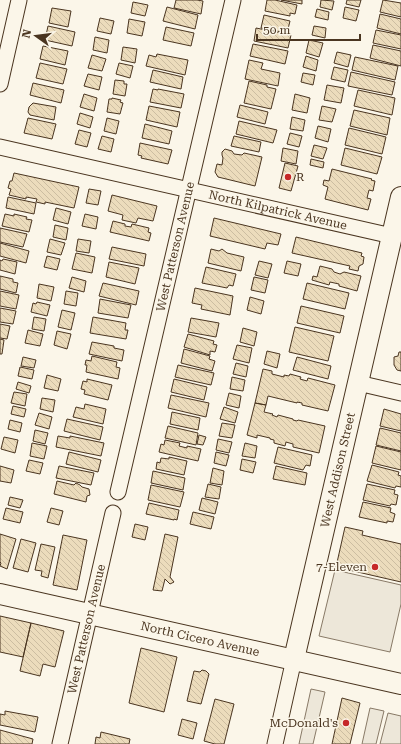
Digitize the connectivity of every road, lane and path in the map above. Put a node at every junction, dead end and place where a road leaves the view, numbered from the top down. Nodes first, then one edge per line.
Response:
1 (20, 0) edge
2 (233, 0) edge
3 (0, 84) edge
4 (0, 147) edge
5 (188, 190) junction
6 (401, 197) edge
7 (392, 236) junction
8 (358, 383) junction
9 (401, 392) edge
10 (118, 492) dead end
11 (113, 513) dead end
12 (0, 594) edge
13 (90, 614) junction
14 (294, 659) junction
15 (401, 684) edge
16 (60, 744) edge
17 (275, 744) edge

1 - 3 street
2 - 5 street, West Patterson Avenue
4 - 5 street, North Kilpatrick Avenue
5 - 7 street, North Kilpatrick Avenue
5 - 10 street, West Patterson Avenue
6 - 7 main road, West Addison Street
7 - 8 main road, West Addison Street
8 - 9 street
8 - 14 main road, West Addison Street
11 - 13 street, West Patterson Avenue
12 - 13 main road, North Cicero Avenue
13 - 14 main road, North Cicero Avenue
13 - 16 street, West Patterson Avenue
14 - 15 main road, North Cicero Avenue
14 - 17 street, West Addison Street

